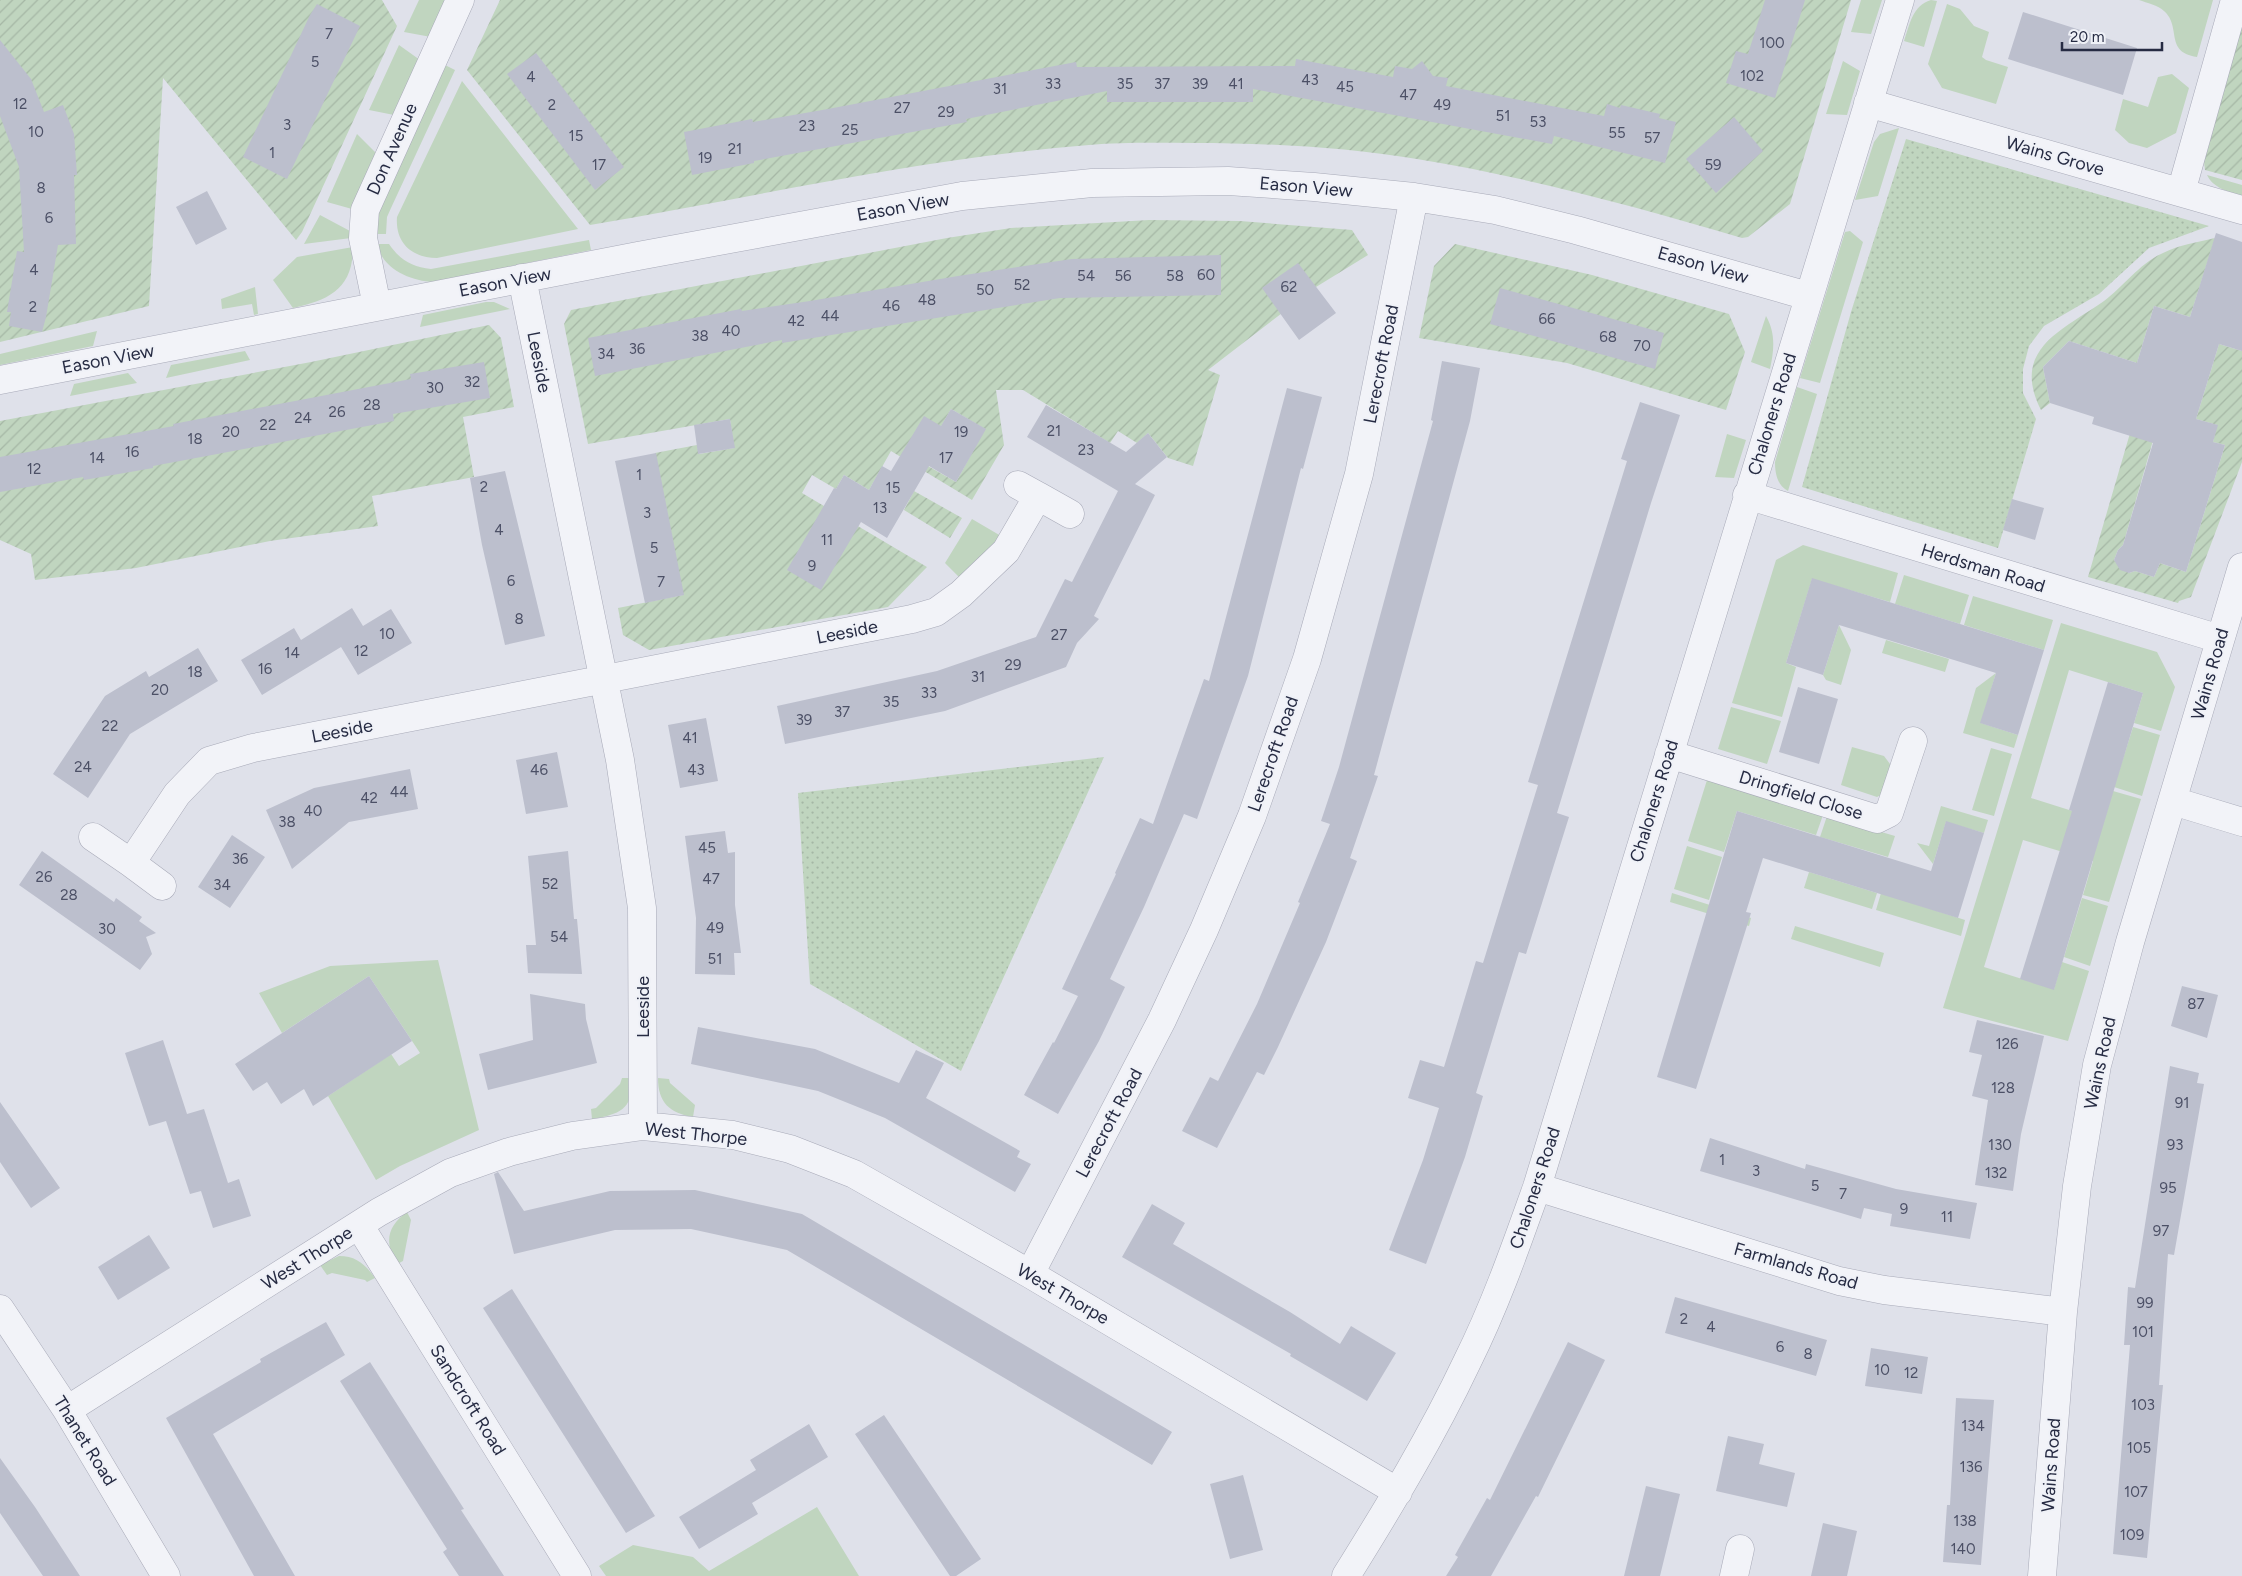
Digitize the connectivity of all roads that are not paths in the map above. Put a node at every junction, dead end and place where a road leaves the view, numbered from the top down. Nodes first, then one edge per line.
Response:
1 (460, 0) edge
2 (1900, 0) edge
3 (2235, 0) edge
4 (1868, 103) junction
5 (2181, 192) junction
6 (1414, 197) junction
7 (2242, 210) edge
8 (522, 278) junction
9 (1808, 296) junction
10 (377, 306) junction
11 (0, 380) edge
12 (1747, 495) junction
13 (1070, 514) dead end
14 (2242, 567) edge
15 (2220, 639) junction
16 (603, 681) junction
17 (1913, 740) dead end
18 (1669, 754) junction
19 (2173, 801) junction
20 (2242, 822) edge
21 (93, 837) dead end
22 (130, 863) junction
23 (162, 886) dead end
24 (643, 1126) junction
25 (1537, 1187) junction
26 (359, 1225) junction
27 (1030, 1274) junction
28 (0, 1309) edge
29 (2063, 1312) junction
30 (67, 1410) junction
31 (1398, 1492) junction
32 (1740, 1549) dead end
33 (166, 1576) edge
34 (577, 1576) edge
35 (1346, 1576) edge
36 (1734, 1576) edge
37 (2042, 1576) edge

1 - 10 street, Don Avenue
2 - 4 street, Chaloners Road
3 - 5 street
4 - 5 street, Wains Grove
4 - 9 street, Chaloners Road
5 - 7 street, Wains Grove
6 - 8 street, Eason View
6 - 9 street, Eason View
6 - 27 street, Lerecroft Road
8 - 10 street, Eason View
8 - 16 street, Leeside
9 - 12 street, Chaloners Road
10 - 11 street, Eason View
12 - 15 street, Herdsman Road
12 - 18 street, Chaloners Road
13 - 16 street, Leeside
14 - 15 street, Wains Road
15 - 19 street, Wains Road
16 - 22 street, Leeside
16 - 24 street, Leeside
17 - 18 street, Dringfield Close
18 - 25 street, Chaloners Road
19 - 20 street
19 - 29 street, Wains Road
21 - 22 street
22 - 23 street
24 - 26 street, West Thorpe
24 - 27 street, West Thorpe
25 - 29 street, Farmlands Road
25 - 31 street, Chaloners Road
26 - 30 street, West Thorpe
26 - 34 street, Sandcroft Road
27 - 31 street, West Thorpe
28 - 30 street, Thanet Road
29 - 37 street, Wains Road
30 - 33 street, Thanet Road
31 - 35 street, Chaloners Road
32 - 36 street

